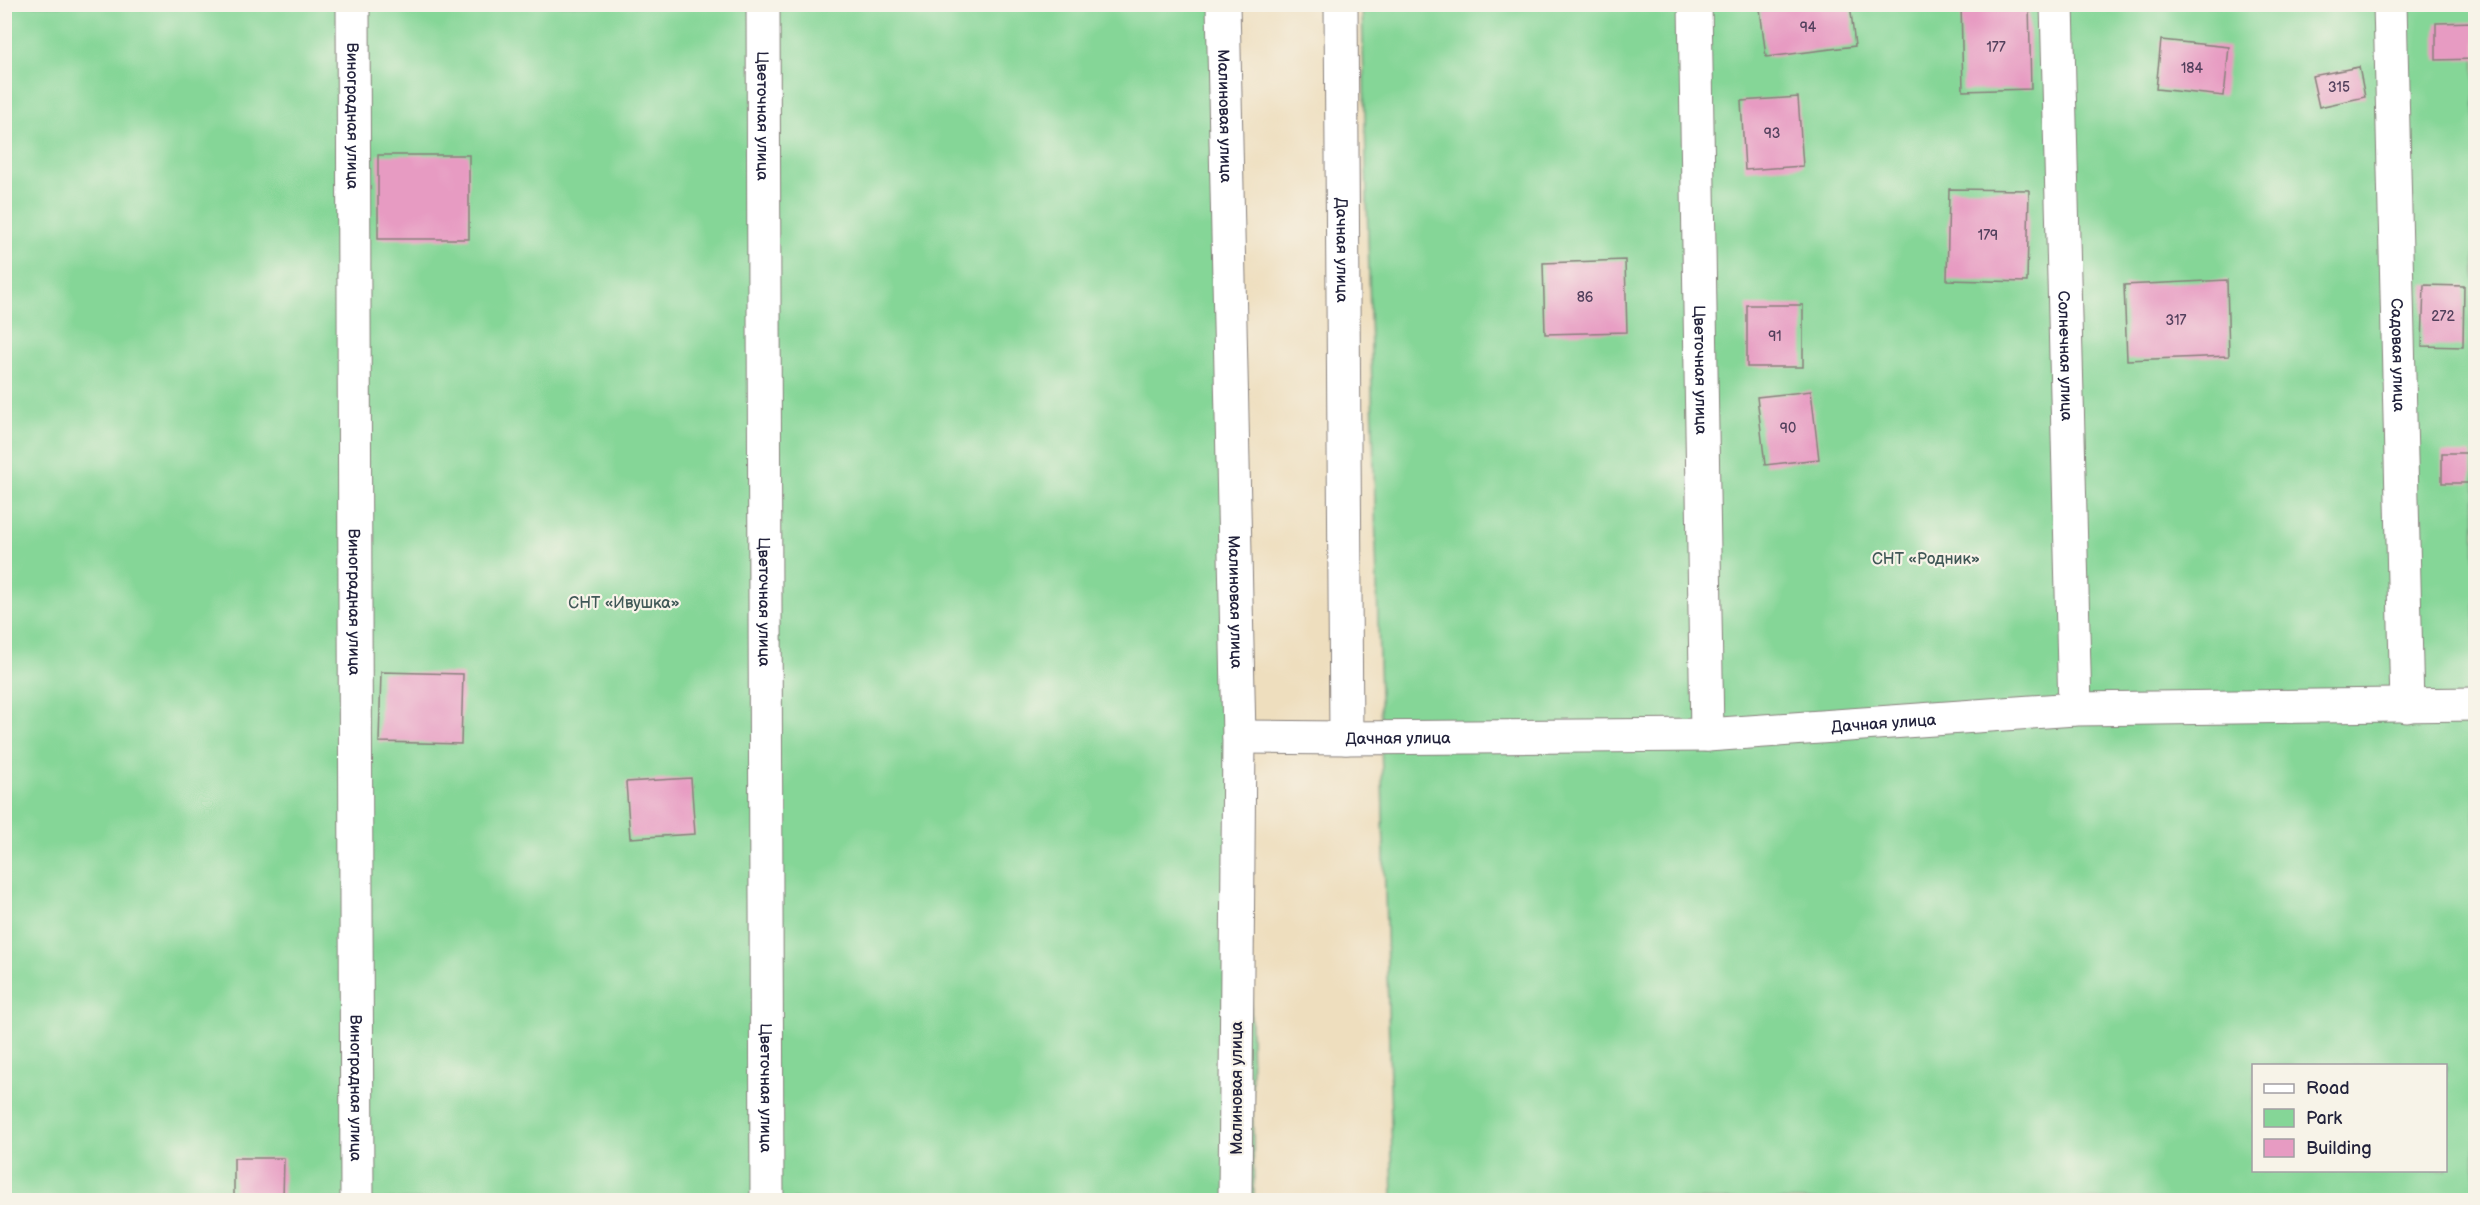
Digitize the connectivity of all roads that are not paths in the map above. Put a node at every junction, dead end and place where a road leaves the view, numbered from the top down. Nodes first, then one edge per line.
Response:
1 (353, 4) edge
2 (763, 4) edge
3 (1223, 4) edge
4 (1341, 4) edge
5 (1695, 4) edge
6 (2057, 4) edge
7 (2390, 4) edge
8 (2475, 704) edge
9 (2407, 706) junction
10 (2075, 709) junction
11 (1707, 735) junction
12 (1239, 737) junction
13 (1346, 738) junction
14 (357, 1200) edge
15 (767, 1200) edge
16 (1235, 1200) edge

1 - 14 street, Виноградная улица
2 - 15 street, Цветочная улица
3 - 12 street, Малиновая улица
4 - 13 street, Дачная улица
5 - 11 street, Цветочная улица
6 - 10 street, Солнечная улица
7 - 9 street, Садовая улица
8 - 9 street, Дачная улица
9 - 10 street, Дачная улица
10 - 11 street, Дачная улица
11 - 13 street, Дачная улица
12 - 13 street
12 - 16 street, Малиновая улица

